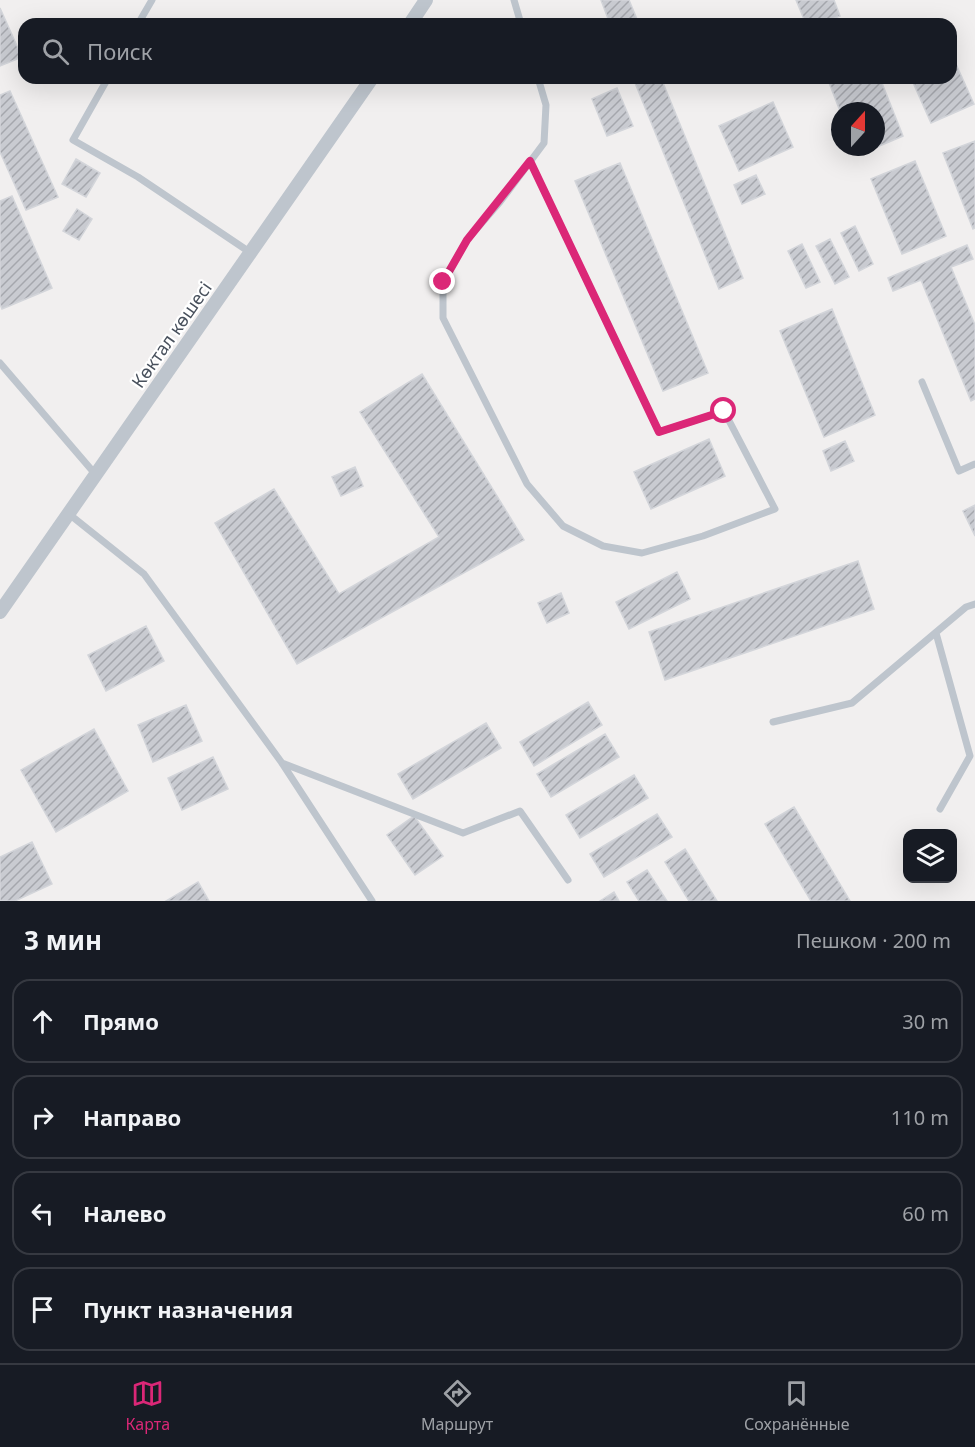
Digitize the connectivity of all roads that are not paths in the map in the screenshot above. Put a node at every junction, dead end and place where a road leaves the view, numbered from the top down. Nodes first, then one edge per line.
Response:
1 (152, 0) edge
2 (426, 0) edge
3 (514, 0) edge
4 (142, 18) edge
5 (414, 18) edge
6 (519, 18) edge
7 (105, 84) edge
8 (368, 84) edge
9 (540, 84) edge
10 (530, 161) junction
11 (251, 253) junction
12 (0, 363) edge
13 (922, 382) dead end
14 (975, 464) edge
15 (96, 475) junction
16 (69, 514) junction
17 (975, 604) edge
18 (0, 612) edge
19 (936, 633) junction
20 (773, 722) dead end
21 (282, 764) junction
22 (940, 809) dead end
23 (568, 880) dead end
24 (372, 901) edge

1 - 4 lane
2 - 5 street
3 - 6 lane
7 - 11 lane
8 - 11 street, Көктал көшесі
9 - 10 lane
10 - 10 lane
11 - 15 street, Көктал көшесі
12 - 15 lane
13 - 14 lane
15 - 16 street, Көктал көшесі
16 - 18 street, Көктал көшесі
16 - 21 lane
17 - 19 lane
19 - 20 lane
19 - 22 lane
21 - 23 lane
21 - 24 lane

